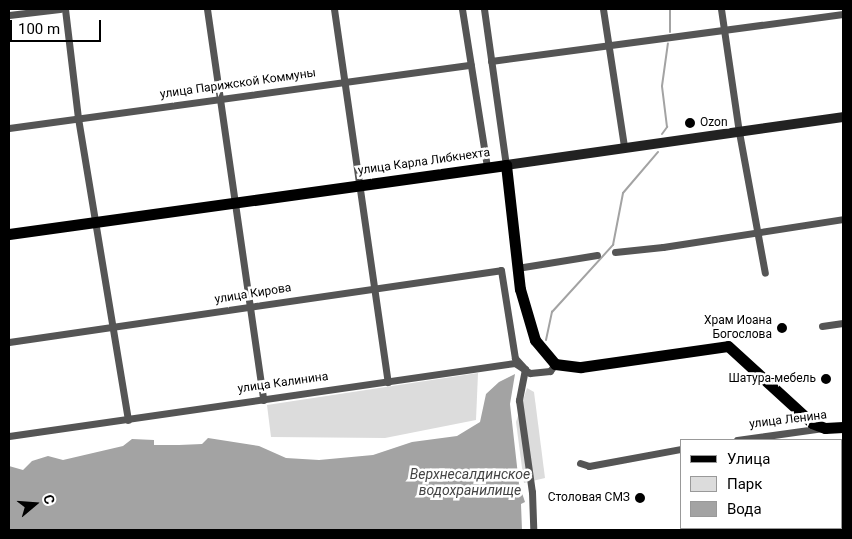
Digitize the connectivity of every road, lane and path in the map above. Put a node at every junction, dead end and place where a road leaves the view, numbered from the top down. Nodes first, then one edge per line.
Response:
1 (60, 9) edge
2 (65, 9) edge
3 (207, 9) edge
4 (334, 9) edge
5 (462, 9) edge
6 (484, 9) edge
7 (603, 9) edge
8 (722, 9) edge
9 (843, 14) edge
10 (9, 15) edge
11 (724, 29) junction
12 (609, 45) junction
13 (491, 61) junction
14 (471, 65) junction
15 (345, 81) junction
16 (220, 97) junction
17 (843, 117) edge
18 (78, 118) junction
19 (9, 128) edge
20 (739, 132) junction
21 (624, 147) junction
22 (506, 165) junction
23 (487, 167) junction
24 (360, 184) junction
25 (237, 203) junction
26 (843, 219) edge
27 (96, 222) junction
28 (9, 234) edge
29 (756, 234) junction
30 (615, 252) dead end
31 (597, 254) dead end
32 (517, 268) junction
33 (765, 273) dead end
34 (376, 287) junction
35 (251, 306) junction
36 (843, 323) edge
37 (822, 326) dead end
38 (112, 327) junction
39 (9, 342) edge
40 (555, 364) junction
41 (526, 369) junction
42 (388, 382) junction
43 (263, 400) junction
44 (128, 420) junction
45 (843, 427) edge
46 (825, 428) junction
47 (9, 436) edge
48 (744, 439) edge
49 (680, 449) edge
50 (580, 463) dead end
51 (533, 530) edge

1 - 10 street
2 - 18 street
3 - 16 street
4 - 15 street
5 - 14 street
6 - 13 street
7 - 12 street
8 - 11 street
9 - 11 street
11 - 12 street
11 - 20 street
12 - 13 street
12 - 21 street
13 - 22 street
14 - 15 street, улица Парижской Коммуны
14 - 23 street
15 - 16 street, улица Парижской Коммуны
15 - 24 street
16 - 18 street, улица Парижской Коммуны
16 - 25 street
17 - 20 main road, улица Карла Либкнехта
18 - 19 street, улица Парижской Коммуны
18 - 27 street
20 - 21 main road, улица Карла Либкнехта
20 - 29 street
21 - 22 main road, улица Карла Либкнехта
22 - 23 main road, улица Карла Либкнехта
22 - 32 main road
23 - 24 main road, улица Карла Либкнехта
24 - 25 main road, улица Карла Либкнехта
24 - 34 street
25 - 27 main road, улица Карла Либкнехта
25 - 35 street
26 - 29 street
27 - 28 main road, улица Карла Либкнехта
27 - 38 street
29 - 30 street
29 - 33 street
31 - 32 street
32 - 40 main road
34 - 35 street, улица Кирова
34 - 41 street, улица Кирова
34 - 42 street
35 - 38 street, улица Кирова
35 - 43 street
36 - 37 street
38 - 39 street, улица Кирова
38 - 44 street
40 - 41 street, улица Калинина
40 - 46 main road
41 - 42 street, улица Калинина
41 - 51 street
42 - 43 street, улица Калинина
43 - 44 street, улица Калинина
44 - 47 street, улица Калинина
45 - 46 main road, улица Ленина
46 - 48 street, улица Ленина
49 - 50 street

